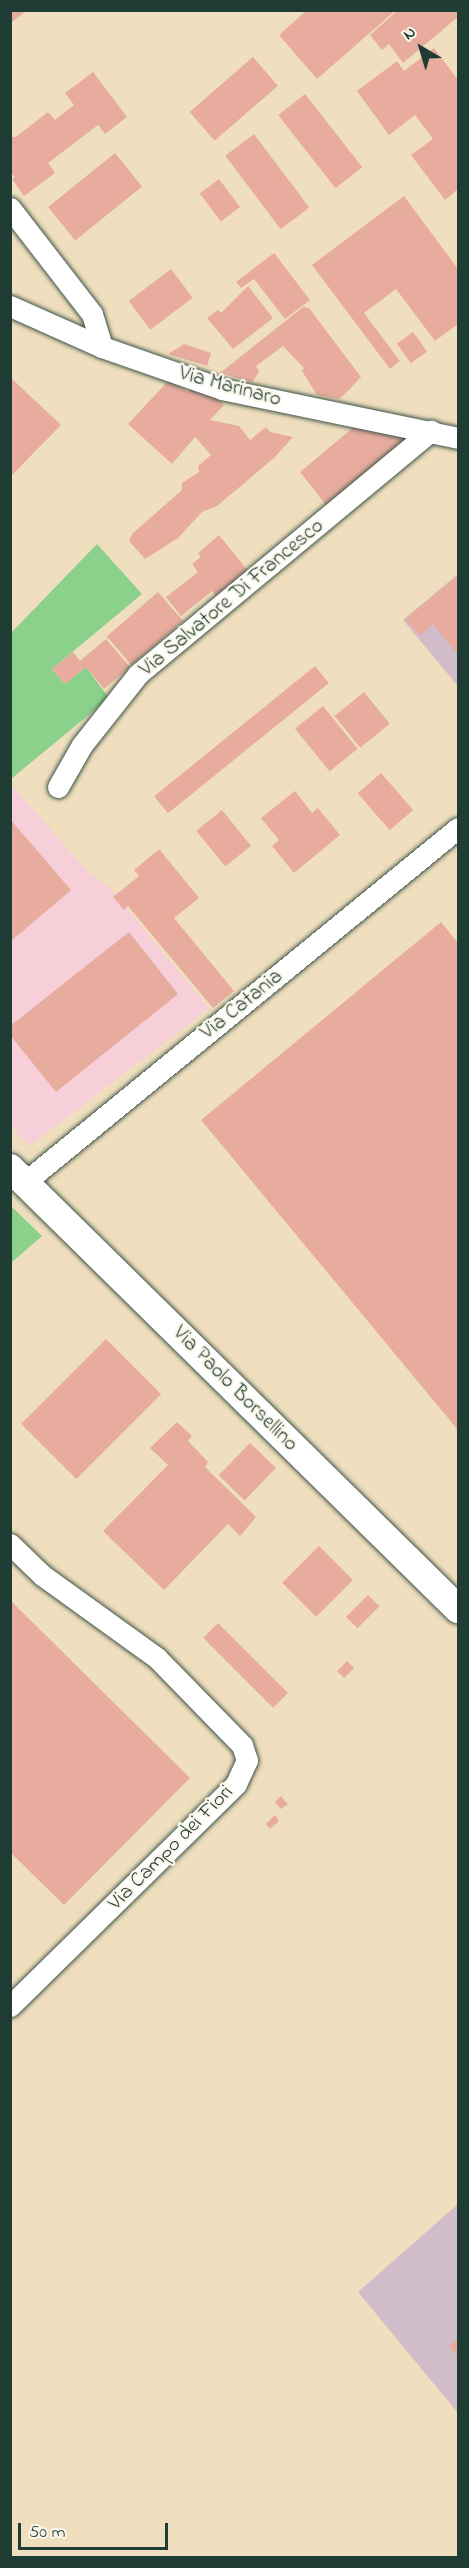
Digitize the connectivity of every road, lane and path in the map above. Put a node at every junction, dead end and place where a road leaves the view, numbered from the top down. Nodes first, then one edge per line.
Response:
1 (10, 208) edge
2 (10, 306) edge
3 (102, 347) junction
4 (431, 431) junction
5 (459, 438) edge
6 (58, 787) dead end
7 (459, 828) edge
8 (18, 1175) edge
9 (10, 1544) edge
10 (459, 1609) edge
11 (10, 2007) edge

1 - 3 street
2 - 3 street, Via Marinaro
3 - 4 street, Via Marinaro
4 - 5 street, Via Marinaro
4 - 6 street, Via Salvatore Di Francesco
7 - 8 street, Via Catania
8 - 10 main road, Via Paolo Borsellino
9 - 11 street, Via Campo dei Fiori

